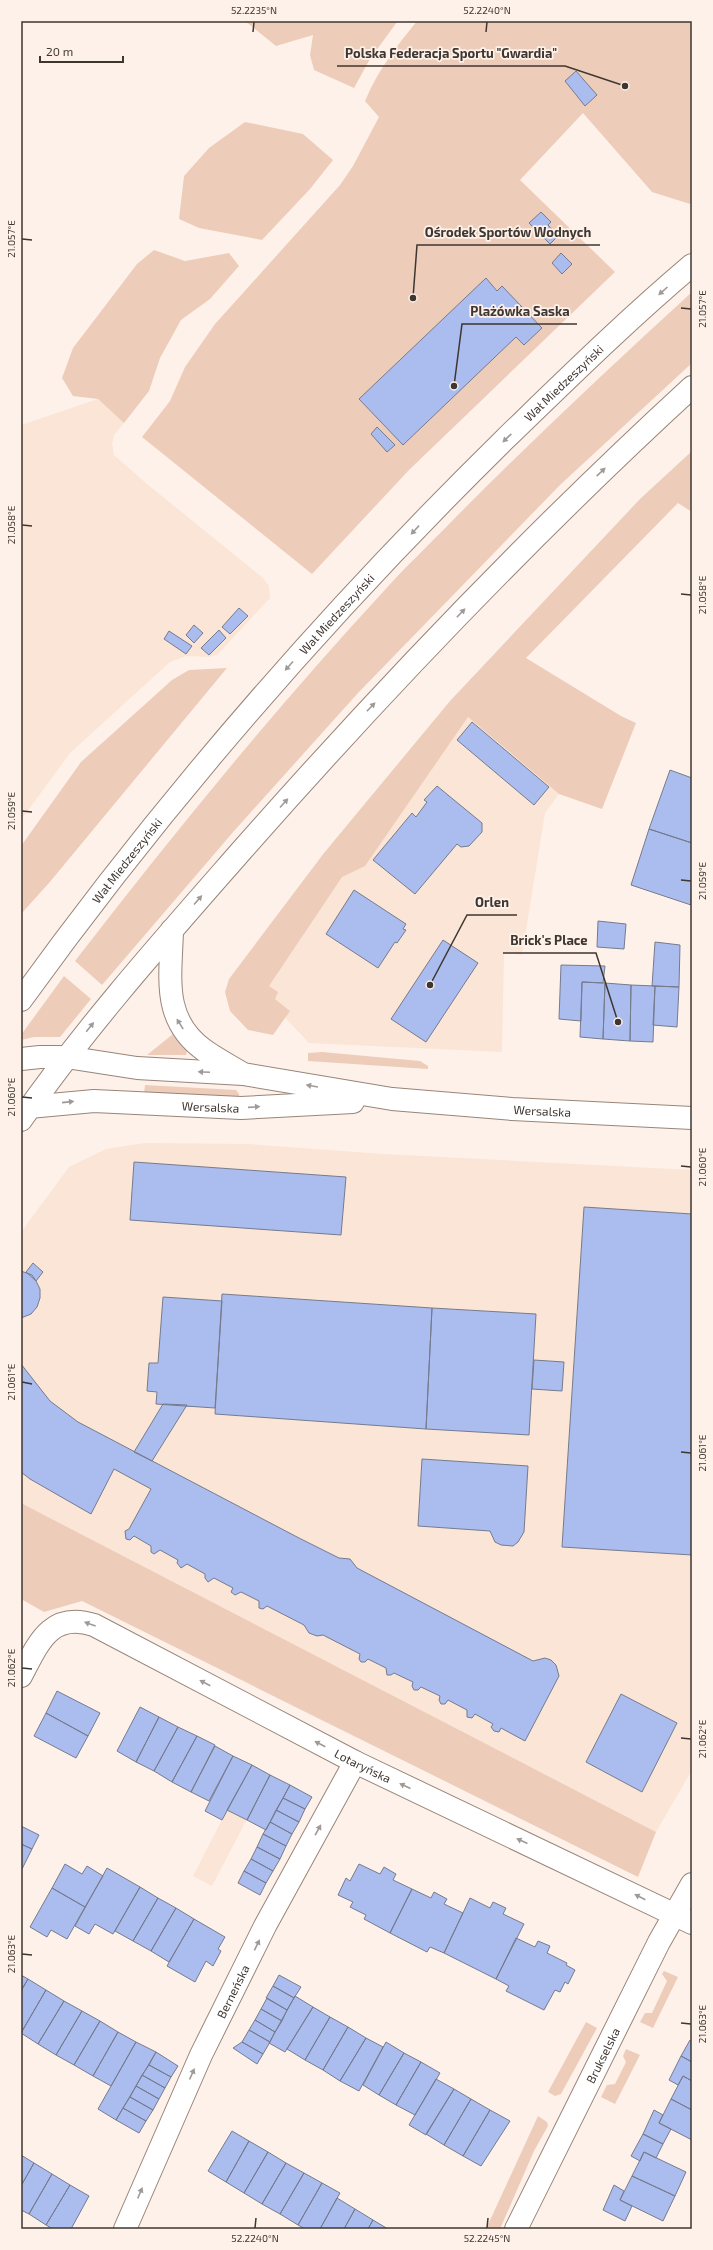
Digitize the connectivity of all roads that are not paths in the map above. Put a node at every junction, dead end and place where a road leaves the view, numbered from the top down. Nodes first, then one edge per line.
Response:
1 (692, 265) edge
2 (692, 387) edge
3 (172, 930) junction
4 (21, 1000) edge
5 (66, 1057) junction
6 (21, 1059) edge
7 (243, 1074) junction
8 (392, 1100) junction
9 (25, 1113) edge
10 (692, 1118) edge
11 (21, 1676) edge
12 (355, 1762) junction
13 (692, 1884) edge
14 (683, 1919) edge
15 (126, 2229) edge
16 (516, 2229) edge

1 -> 4 street, Wał Miedzeszyński
3 -> 2 street
5 -> 3 street
7 -> 3 street, Wersalska
5 - 6 street, Wersalska
7 -> 5 street, Wersalska
5 - 9 street
8 -> 7 street, Wersalska
9 -> 8 street, Wersalska
8 - 10 street, Wersalska
12 -> 11 street, Lotaryńska
14 -> 12 street, Lotaryńska
15 -> 12 street, Berneńska
13 - 14 street, Brukselska
14 - 16 street, Brukselska

